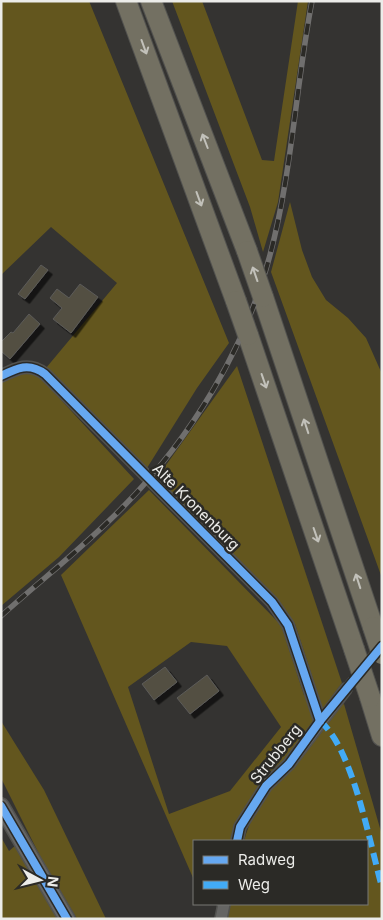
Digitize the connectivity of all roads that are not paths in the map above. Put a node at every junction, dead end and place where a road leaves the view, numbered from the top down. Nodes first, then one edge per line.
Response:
1 (126, 1) edge
2 (151, 1) edge
3 (1, 376) edge
4 (382, 654) edge
5 (346, 689) tunnel mouth
6 (320, 721) junction
7 (382, 736) edge
8 (1, 806) edge
9 (237, 840) edge
10 (224, 905) edge
11 (67, 919) edge
12 (221, 919) edge

1 -> 7 highway, bridge
4 -> 2 highway, bridge
3 - 6 street, Alte Kronenburg
5 - 6 street, Strubberg
6 - 9 street, Strubberg
8 - 11 main road
10 - 12 street

